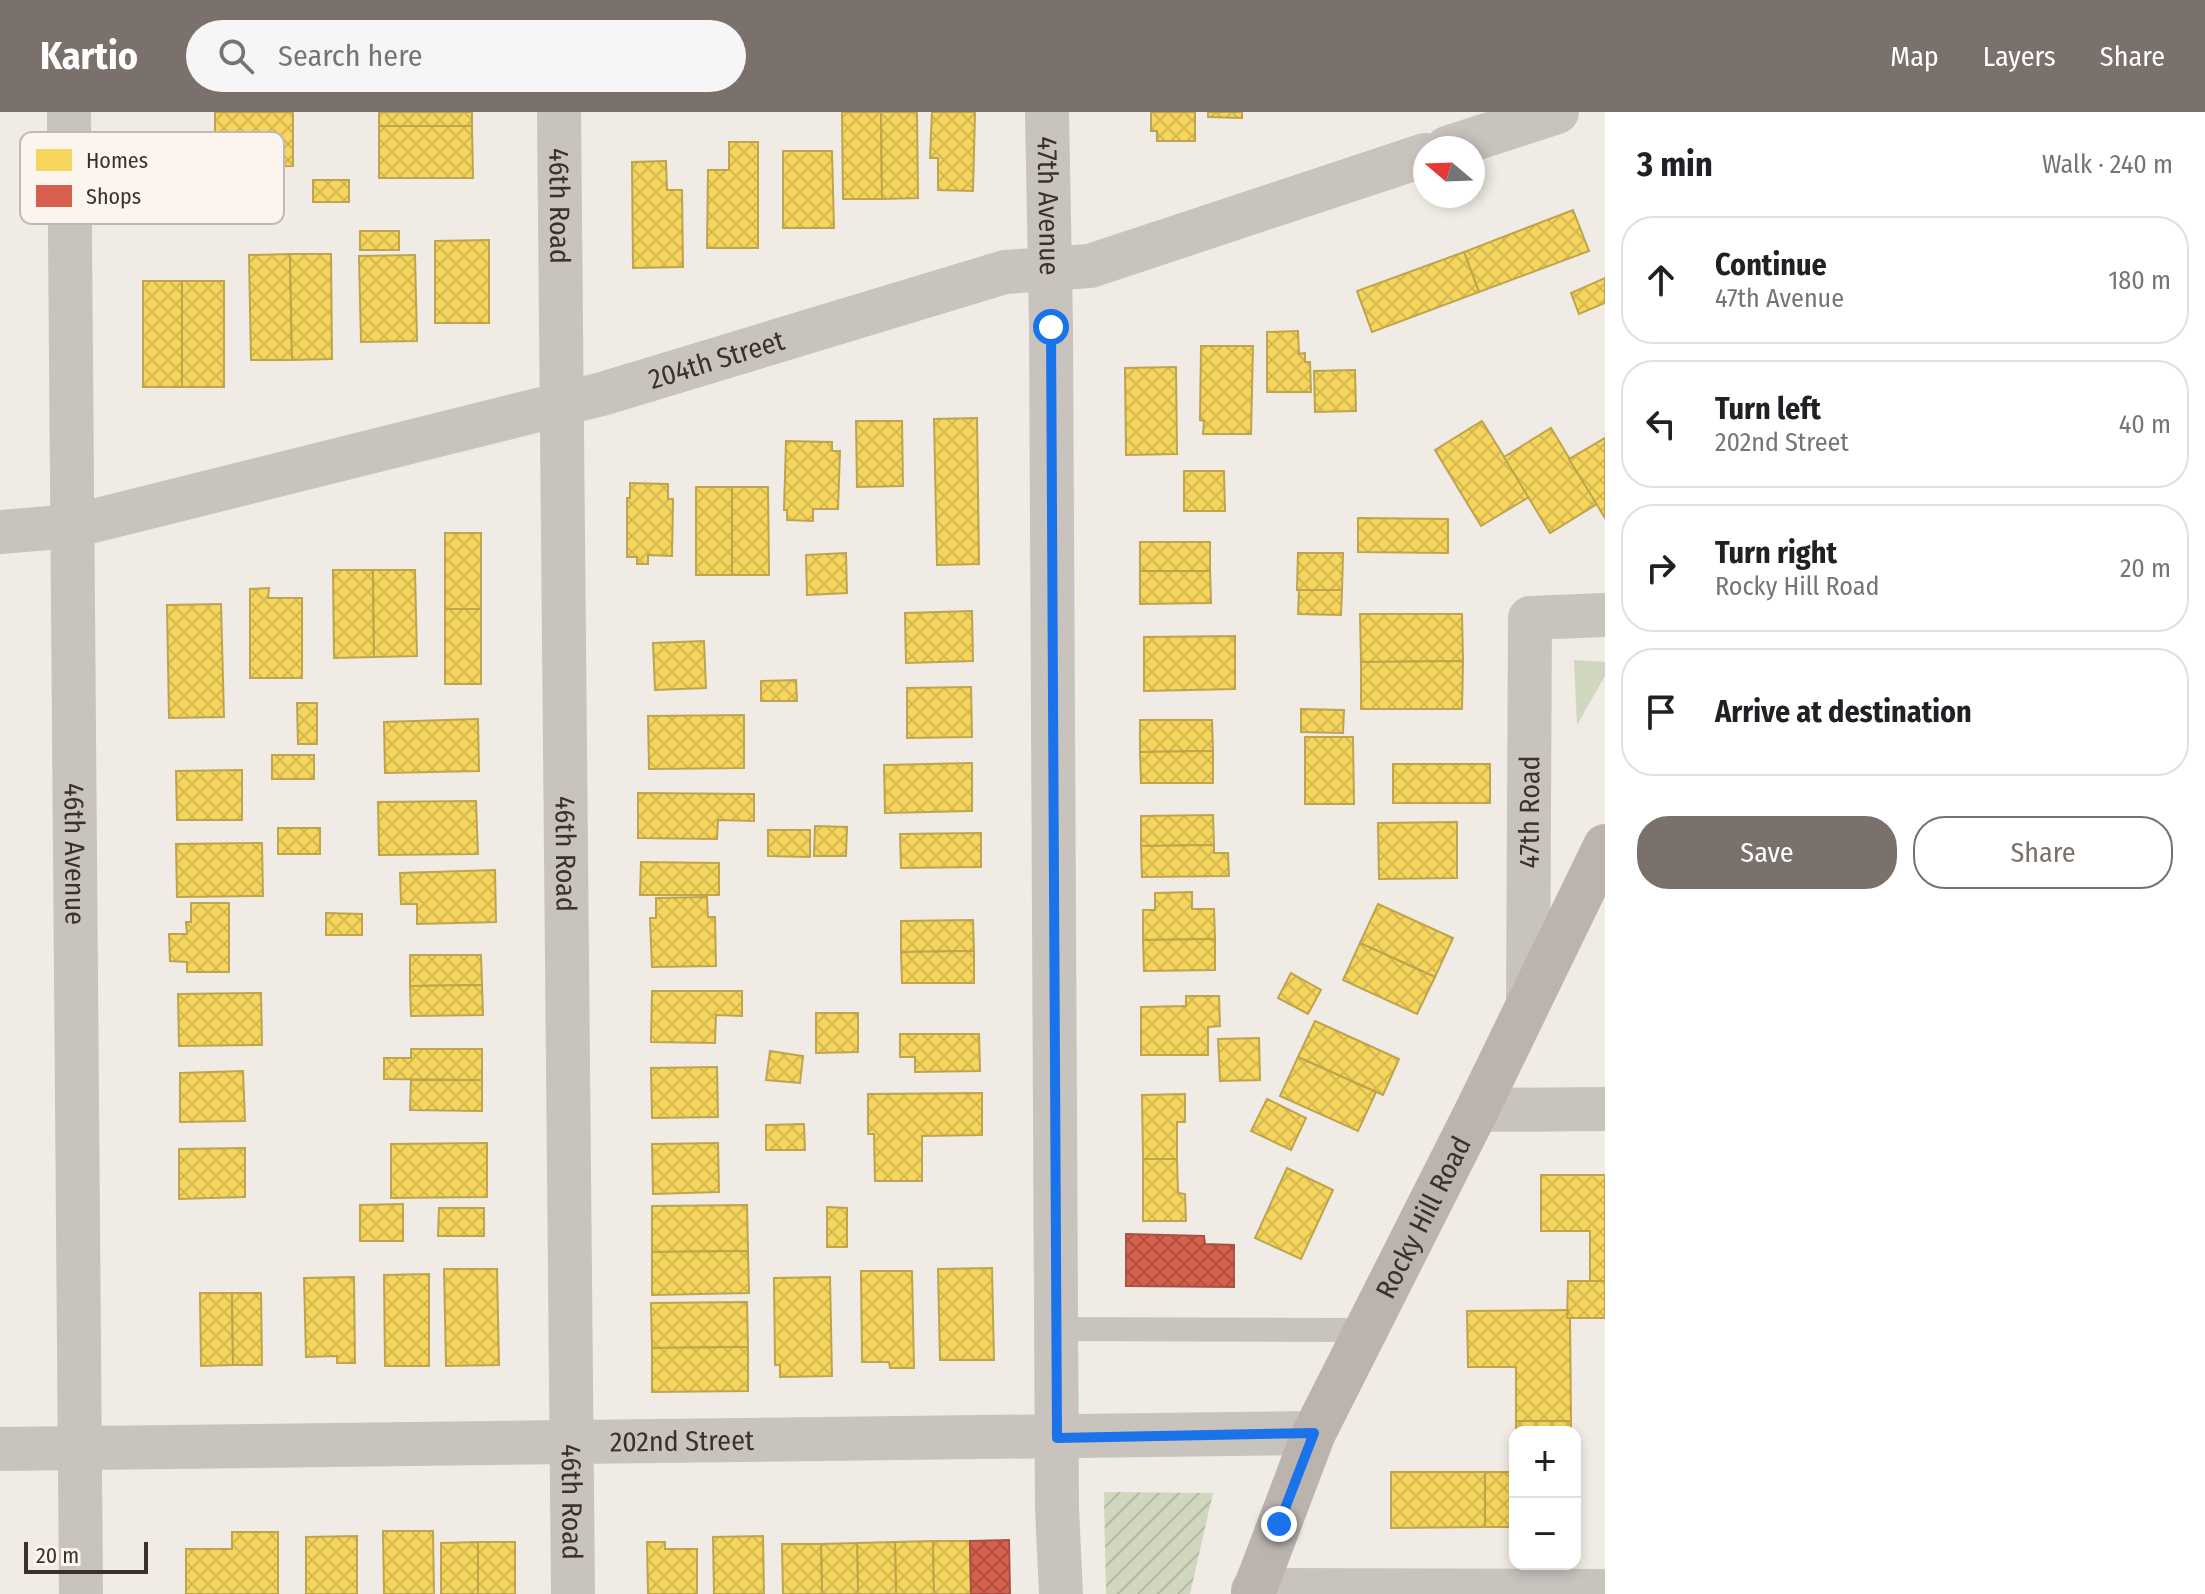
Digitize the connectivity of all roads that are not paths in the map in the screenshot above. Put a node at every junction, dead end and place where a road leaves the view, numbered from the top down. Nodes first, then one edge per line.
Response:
1 (69, 112) edge
2 (559, 112) edge
3 (1047, 112) edge
4 (1557, 112) edge
5 (69, 132) edge
6 (1469, 133) edge
7 (1413, 159) edge
8 (70, 224) edge
9 (1050, 268) junction
10 (561, 405) junction
11 (73, 526) junction
12 (0, 532) edge
13 (1605, 615) edge
14 (1605, 846) edge
15 (1528, 1004) junction
16 (1605, 1109) edge
17 (1477, 1110) junction
18 (1056, 1329) junction
19 (1366, 1330) junction
20 (1314, 1433) junction
21 (1057, 1438) junction
22 (572, 1442) junction
23 (80, 1448) junction
24 (0, 1449) edge
25 (1605, 1591) edge
26 (1253, 1592) edge
27 (1349, 1592) edge
28 (81, 1594) edge
29 (573, 1594) edge
30 (1061, 1594) edge

1 - 5 street, 46th Avenue
2 - 10 street, 46th Road
3 - 9 street, 47th Avenue
4 - 6 street
7 - 9 street, 204th Street
8 - 11 street, 46th Avenue
9 - 10 street, 204th Street
9 - 18 street, 47th Avenue
10 - 11 street, 204th Street
10 - 22 street, 46th Road
11 - 12 street, 204th Street
11 - 23 street, 46th Avenue
13 - 15 street, 47th Road
14 - 15 street, Rocky Hill Road
15 - 17 street, Rocky Hill Road
16 - 17 street
17 - 19 street, Rocky Hill Road
18 - 19 lane
18 - 21 street, 47th Avenue
19 - 20 street, Rocky Hill Road
20 - 21 street, 202nd Street
20 - 26 street, Rocky Hill Road
21 - 22 street, 202nd Street
21 - 30 street, 47th Avenue
22 - 23 street, 202nd Street
22 - 29 street, 46th Road
23 - 24 street, 202nd Street
23 - 28 street, 46th Avenue
25 - 27 street
26 - 27 street

